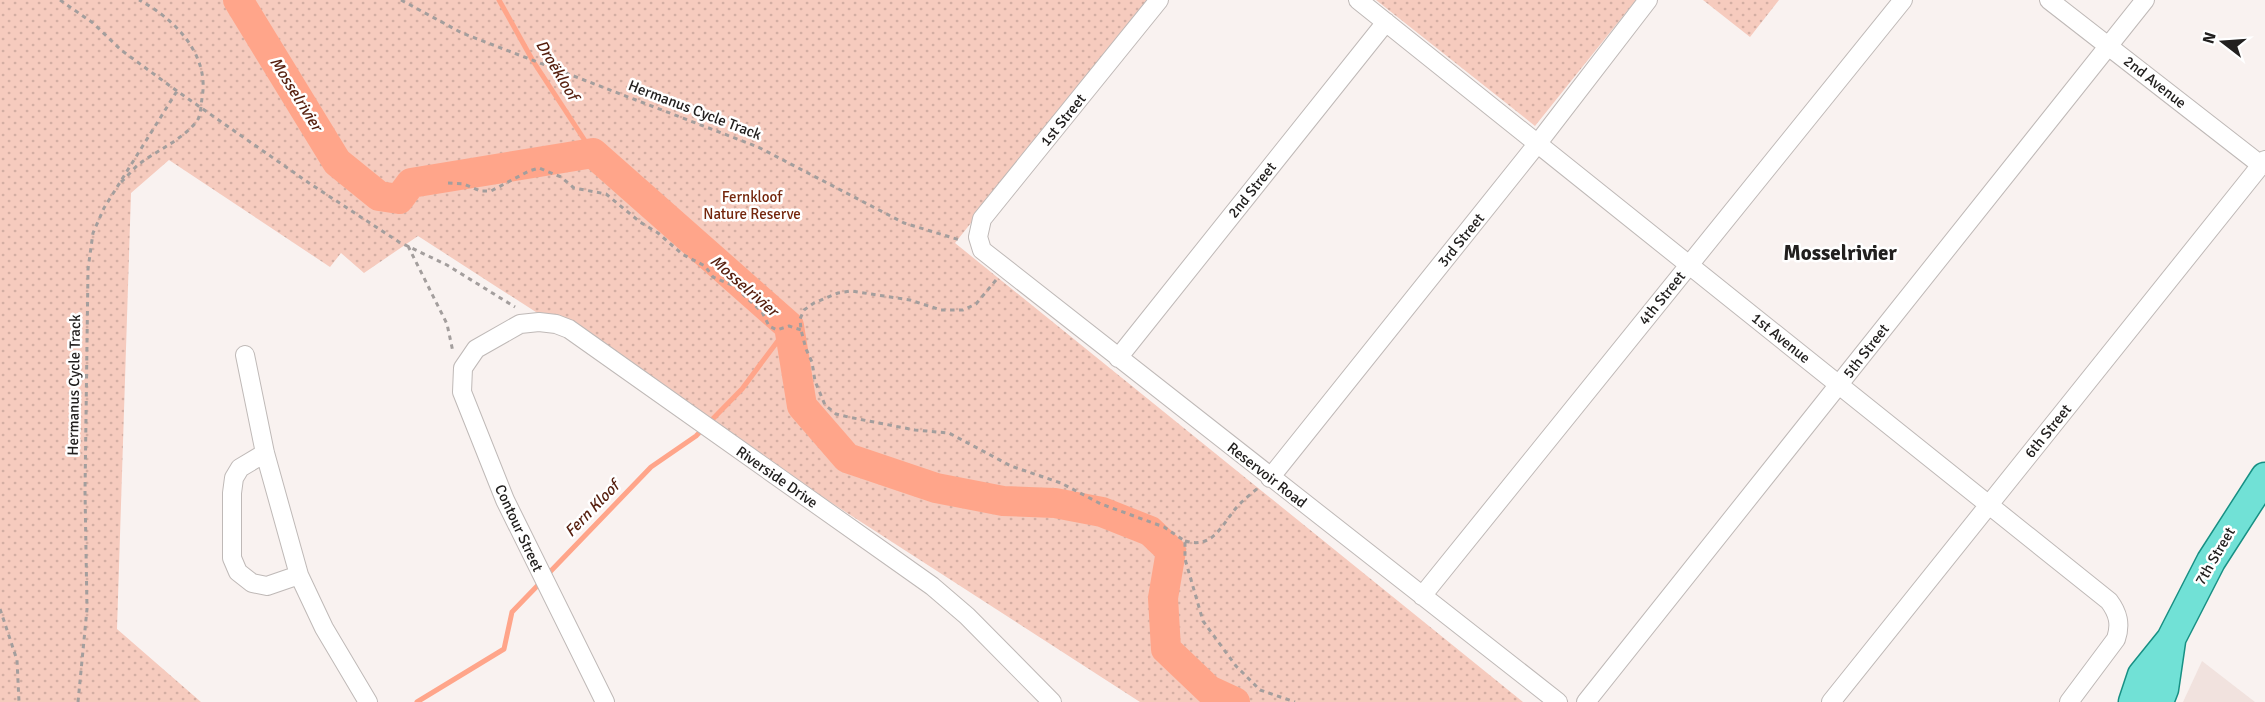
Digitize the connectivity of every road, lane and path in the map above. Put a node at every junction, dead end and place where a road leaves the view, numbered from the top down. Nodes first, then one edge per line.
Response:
1 (60, 0) edge
2 (139, 0) edge
3 (401, 0) edge
4 (1159, 0) edge
5 (1358, 0) edge
6 (1648, 0) edge
7 (1903, 0) edge
8 (2049, 0) edge
9 (2145, 0) edge
10 (1386, 22) junction
11 (2108, 46) junction
12 (177, 91) junction
13 (200, 106) junction
14 (1538, 143) junction
15 (2263, 162) edge
16 (448, 183) dead end
17 (117, 186) junction
18 (979, 244) junction
19 (408, 246) junction
20 (1689, 264) junction
21 (1004, 269) junction
22 (539, 322) junction
23 (801, 330) junction
24 (476, 349) joint
25 (245, 355) dead end
26 (454, 358) dead end
27 (1118, 358) junction
28 (1839, 385) junction
29 (264, 453) junction
30 (2265, 477) edge
31 (1270, 478) junction
32 (1988, 506) junction
33 (1185, 541) junction
34 (299, 575) junction
35 (1422, 596) junction
36 (0, 609) edge
37 (2171, 639) junction
38 (19, 702) edge
39 (78, 702) edge
40 (368, 702) edge
41 (605, 702) edge
42 (1052, 702) edge
43 (1295, 702) edge
44 (1558, 702) edge
45 (1586, 702) edge
46 (1831, 702) edge
47 (2069, 702) edge
48 (2133, 702) edge
49 (2159, 702) edge

1 - 12 path
2 - 13 path
3 - 18 path, Hermanus Cycle Track
4 - 18 street, 1st Street
5 - 10 street, 1st Avenue
6 - 14 street, 3rd Street
7 - 20 street, 4th Street
8 - 11 street, 2nd Avenue
9 - 11 street, 5th Street
10 - 14 street, 1st Avenue
10 - 27 street, 2nd Street
11 - 15 street, 2nd Avenue
11 - 28 street, 5th Street
12 - 13 path
12 - 17 path, Hermanus Cycle Track
13 - 17 path
13 - 19 path
14 - 20 street, 1st Avenue
14 - 31 street, 3rd Street
15 - 32 street, 6th Street
16 - 23 path
17 - 39 path, Hermanus Cycle Track
18 - 21 street, Reservoir Road
19 - 22 path
19 - 26 path
20 - 28 street, 1st Avenue
20 - 35 street, 4th Street
21 - 23 path
21 - 27 street, Reservoir Road
22 - 24 street, Riverside Drive
22 - 42 street, Riverside Drive
23 - 33 path
24 - 41 street, Contour Street
25 - 29 street
27 - 31 street, Reservoir Road
28 - 32 street, 1st Avenue
28 - 45 street, 5th Street
29 - 34 street
29 - 34 street
30 - 37 main road, 7th Street
31 - 33 path
31 - 35 street, Reservoir Road
32 - 46 street, 6th Street
32 - 47 street, 1st Avenue
33 - 43 path
34 - 40 street
35 - 44 street, Reservoir Road
36 - 38 path
37 - 48 main road, 7th Street
37 - 49 main road, 7th Street

